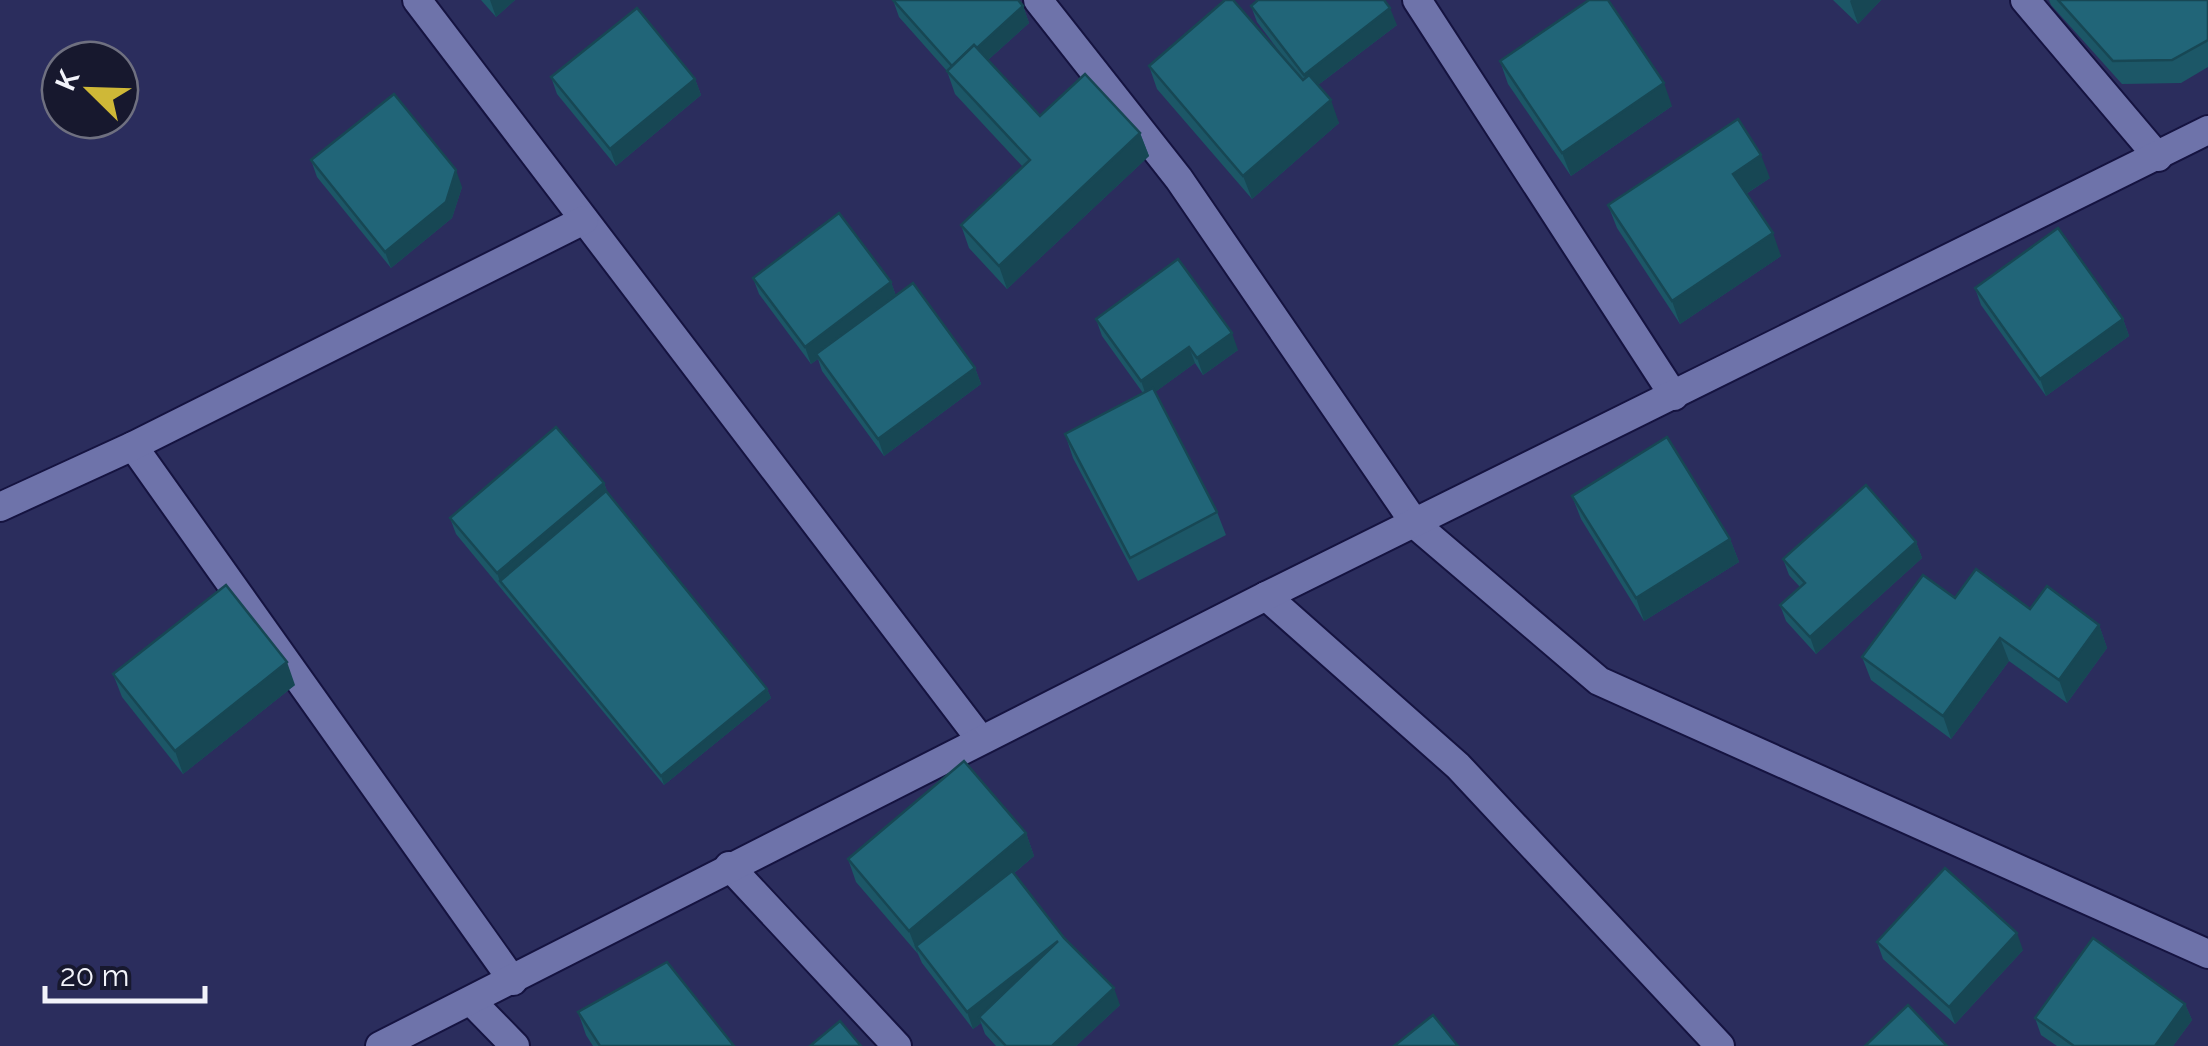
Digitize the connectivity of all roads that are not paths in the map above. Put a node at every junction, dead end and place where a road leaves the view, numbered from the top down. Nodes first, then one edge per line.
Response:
1 (417, 0) edge
2 (1038, 0) edge
3 (1417, 0) edge
4 (2025, 0) edge
5 (2208, 130) edge
6 (2158, 157) junction
7 (584, 220) junction
8 (1674, 396) junction
9 (133, 446) junction
10 (0, 507) edge
11 (1416, 525) junction
12 (1266, 596) junction
13 (981, 740) junction
14 (730, 866) junction
15 (2208, 954) edge
16 (513, 981) junction
17 (472, 1002) junction
18 (1703, 1040) edge
19 (380, 1046) edge
20 (514, 1046) edge
21 (897, 1046) edge

1 - 7 street
2 - 11 street
3 - 8 street
4 - 6 street
5 - 6 street
6 - 8 street
7 - 9 street
7 - 13 street
8 - 11 street
9 - 10 street
9 - 16 street
11 - 12 street
11 - 15 street
12 - 13 street
12 - 18 street
13 - 14 street
14 - 16 street
14 - 21 street
16 - 17 street
17 - 19 street
17 - 20 street

